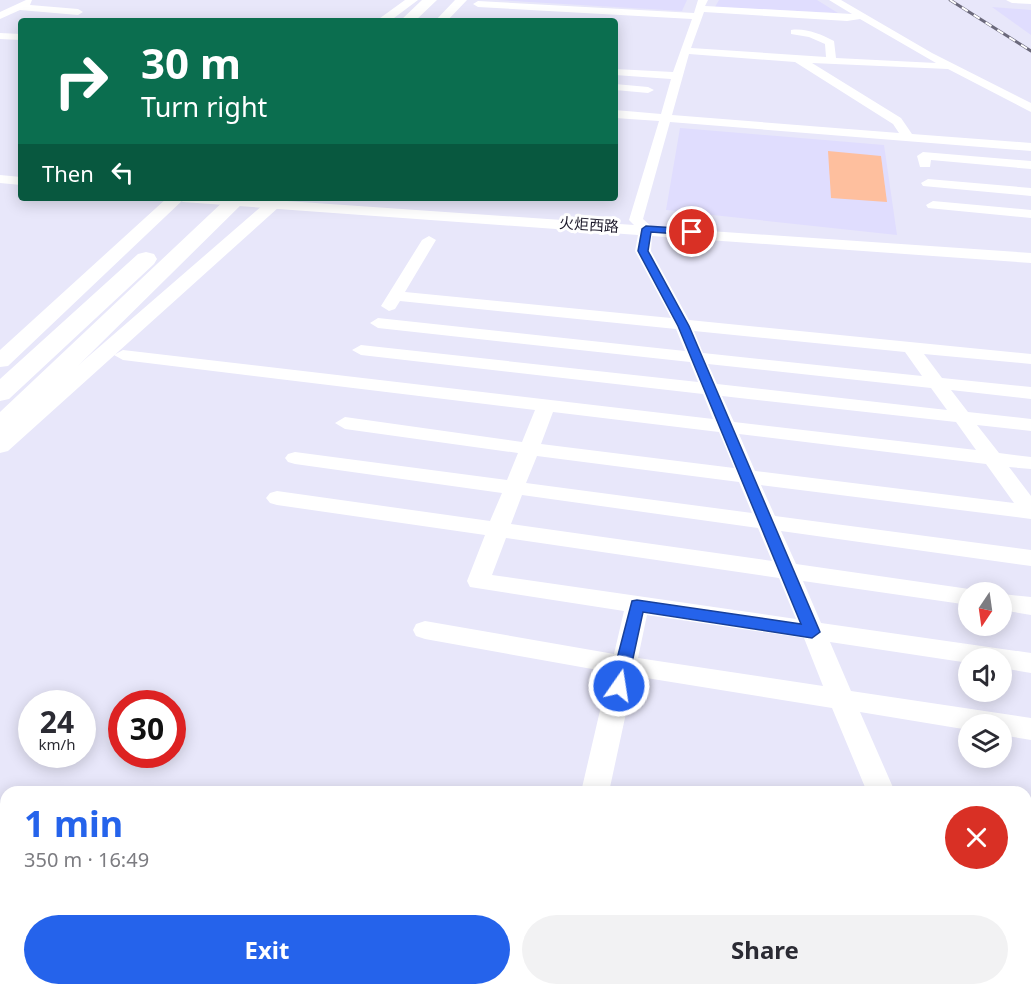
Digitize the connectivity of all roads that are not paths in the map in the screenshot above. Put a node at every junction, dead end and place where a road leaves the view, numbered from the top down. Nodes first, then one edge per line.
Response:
1 (32, 0) edge
2 (430, 0) edge
3 (442, 0) edge
4 (461, 0) edge
5 (834, 0) edge
6 (1012, 0) edge
7 (1031, 1) edge
8 (407, 3) edge
9 (478, 4) dead end
10 (0, 8) edge
11 (16, 8) junction
12 (569, 8) junction
13 (701, 8) edge
14 (622, 11) junction
15 (78, 12) dead end
16 (862, 16) junction
17 (386, 18) edge
18 (396, 18) edge
19 (410, 18) edge
20 (424, 18) edge
21 (444, 18) edge
22 (561, 18) edge
23 (618, 18) edge
24 (4, 19) edge
25 (794, 33) dead end
26 (0, 36) edge
27 (18, 37) edge
28 (685, 51) junction
29 (798, 59) junction
30 (831, 60) junction
31 (952, 67) junction
32 (618, 72) edge
33 (678, 76) junction
34 (618, 87) edge
35 (648, 90) dead end
36 (1031, 108) edge
37 (618, 114) edge
38 (665, 118) junction
39 (908, 137) junction
40 (1031, 147) edge
41 (925, 164) dead end
42 (1016, 164) junction
43 (1031, 165) edge
44 (0, 167) edge
45 (18, 169) edge
46 (0, 179) edge
47 (18, 181) edge
48 (928, 183) dead end
49 (1028, 192) edge
50 (174, 201) edge
51 (208, 201) edge
52 (235, 201) edge
53 (278, 201) edge
54 (378, 201) edge
55 (933, 205) dead end
56 (1031, 214) edge
57 (641, 225) junction
58 (429, 240) dead end
59 (1031, 250) edge
60 (1031, 258) edge
61 (396, 296) junction
62 (536, 310) junction
63 (378, 323) junction
64 (683, 326) junction
65 (526, 339) junction
66 (910, 347) junction
67 (361, 350) junction
68 (123, 356) dead end
69 (696, 356) junction
70 (1031, 359) edge
71 (0, 361) edge
72 (515, 368) junction
73 (341, 381) junction
74 (934, 382) junction
75 (711, 389) junction
76 (0, 393) edge
77 (1031, 393) edge
78 (504, 400) junction
79 (546, 406) junction
80 (959, 418) junction
81 (345, 423) dead end
82 (1031, 426) edge
83 (0, 427) edge
84 (727, 427) junction
85 (0, 446) edge
86 (529, 449) junction
87 (295, 458) dead end
88 (991, 458) junction
89 (1031, 463) edge
90 (747, 477) junction
91 (514, 489) junction
92 (277, 498) dead end
93 (1031, 512) edge
94 (766, 521) junction
95 (497, 532) junction
96 (1031, 558) edge
97 (787, 572) junction
98 (958, 595) edge
99 (1012, 603) edge
100 (637, 605) junction
101 (1031, 606) edge
102 (424, 630) dead end
103 (812, 632) junction
104 (958, 653) edge
105 (1012, 660) edge
106 (1031, 663) edge
107 (623, 665) junction
108 (844, 699) junction
109 (1031, 729) edge
110 (596, 786) edge
111 (879, 786) edge

1 - 11 street
2 - 19 highway
3 - 20 highway
4 - 21 main road
5 - 16 street
6 - 7 main road
8 - 17 main road
8 - 18 highway
9 - 12 street
10 - 11 street
11 - 15 street
11 - 24 street
12 - 14 street
12 - 22 street
13 - 14 street
13 - 16 street
13 - 28 street
14 - 23 street
16 - 31 street
25 - 30 street
26 - 27 street
28 - 29 street
28 - 33 street
29 - 30 street
29 - 39 street
30 - 31 street
31 - 36 street
32 - 33 street
33 - 38 street
34 - 35 street
37 - 38 street
38 - 39 street
38 - 57 street
39 - 40 street
41 - 42 street
42 - 43 street
42 - 49 street
44 - 45 street
46 - 47 street
48 - 49 street
49 - 56 street
50 - 71 main road
51 - 76 highway
52 - 83 highway
53 - 57 street, 火炬西路
53 - 85 main road
54 - 57 street, 火炬西路
55 - 56 street
57 - 59 street, 火炬西路
57 - 60 street, 火炬西路
57 - 64 street
58 - 61 street
61 - 62 street
61 - 63 street
62 - 64 street
62 - 65 street
63 - 65 street
63 - 67 street
64 - 66 street
64 - 69 street
65 - 69 street
65 - 72 street
66 - 70 street
66 - 74 street
67 - 72 street
67 - 73 street
68 - 73 street
69 - 74 street
69 - 75 street
72 - 75 street
72 - 78 street
73 - 78 street
74 - 77 street
74 - 80 street
75 - 80 street
75 - 84 street
78 - 79 street
79 - 84 street
79 - 86 street
80 - 82 street
80 - 88 street
81 - 86 street
84 - 88 street
84 - 90 street
86 - 90 street
86 - 91 street
87 - 91 street
88 - 89 street
88 - 93 street
90 - 93 street
90 - 94 street
91 - 94 street
91 - 95 street
92 - 95 street
94 - 96 street
94 - 97 street
95 - 97 street
95 - 100 street
97 - 98 street
97 - 103 street
99 - 101 street
100 - 103 street
100 - 107 street
102 - 107 street
103 - 104 street
103 - 108 street
105 - 106 street
107 - 108 street
107 - 110 street
108 - 109 street
108 - 111 street

